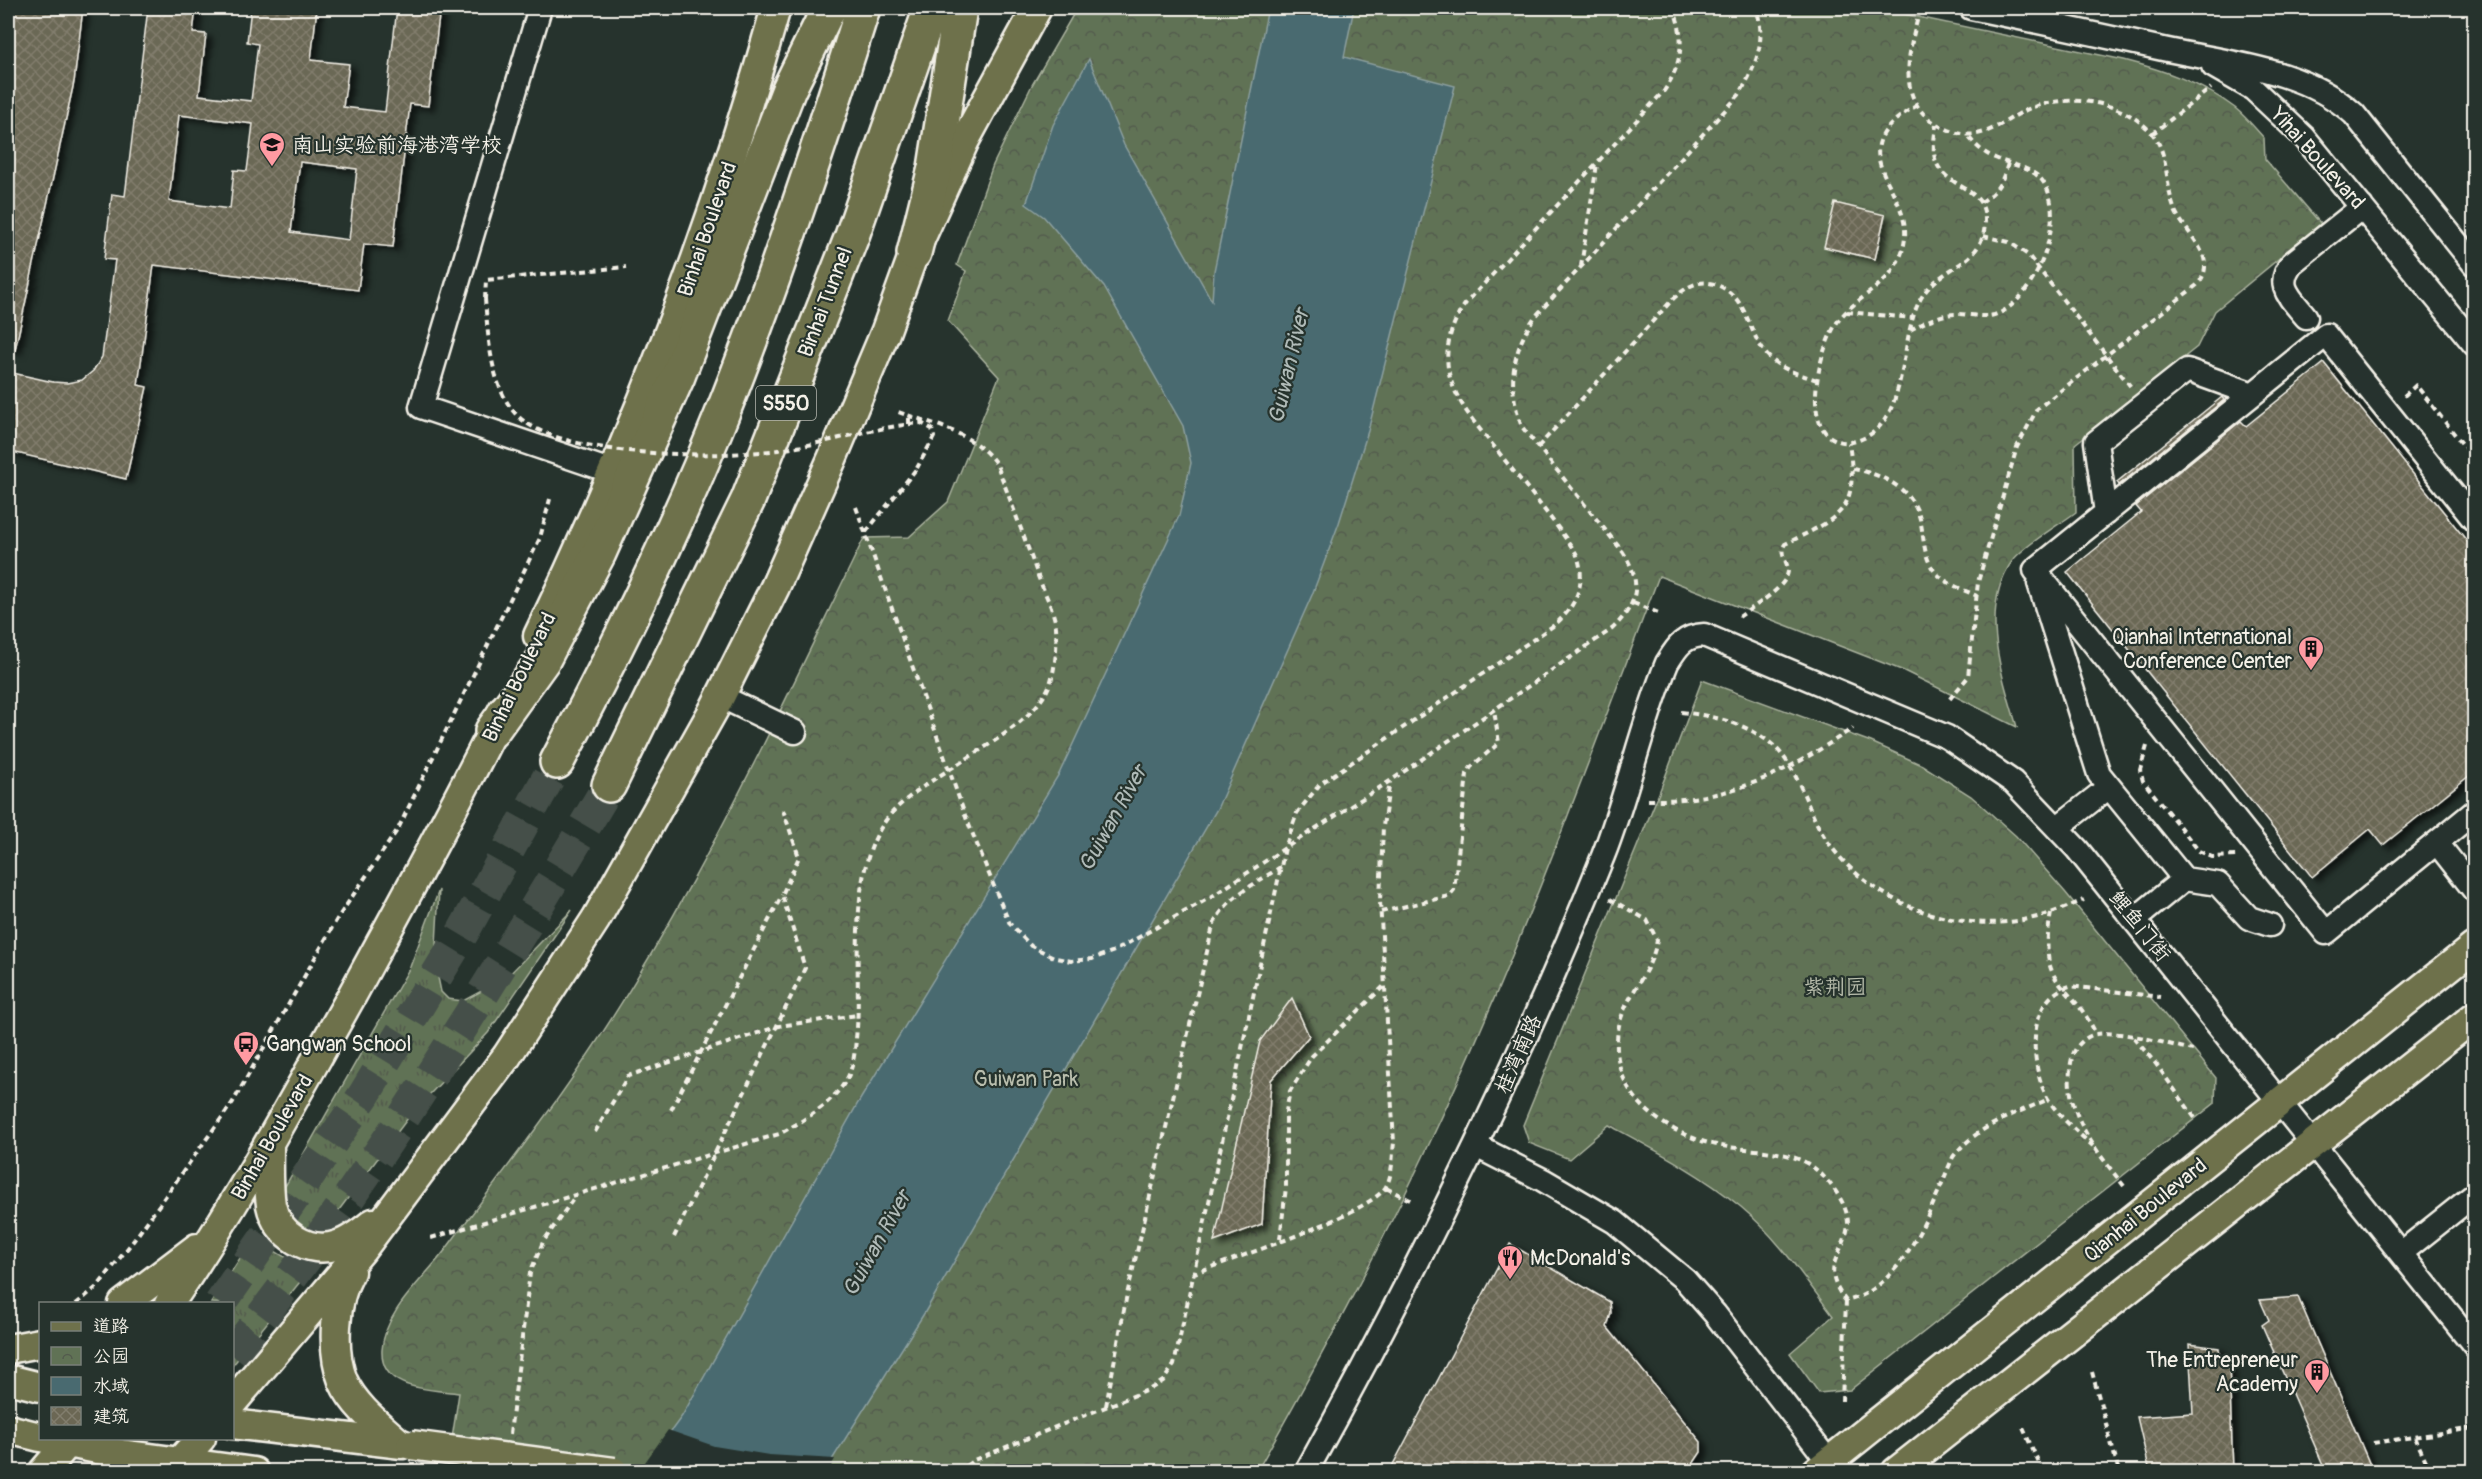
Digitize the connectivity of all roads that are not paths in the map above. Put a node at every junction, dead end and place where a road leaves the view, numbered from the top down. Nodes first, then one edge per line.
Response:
1 (540, 8) edge
2 (776, 8) edge
3 (829, 8) edge
4 (863, 8) edge
5 (931, 8) edge
6 (960, 8) edge
7 (1037, 8) edge
8 (1971, 8) edge
9 (2193, 56) junction
10 (2362, 207) junction
11 (914, 253) junction
12 (2475, 264) edge
13 (2306, 317) dead end
14 (2475, 344) edge
15 (2253, 394) junction
16 (613, 472) junction
17 (2106, 513) junction
18 (2475, 520) edge
19 (2035, 570) junction
20 (1704, 635) joint
21 (720, 696) junction
22 (492, 731) junction
23 (795, 732) dead end
24 (556, 762) tunnel mouth
25 (609, 785) tunnel mouth
26 (2109, 787) junction
27 (2475, 812) edge
28 (2058, 827) junction
29 (2437, 843) junction
30 (2184, 879) junction
31 (2475, 890) edge
32 (2134, 920) junction
33 (2270, 925) dead end
34 (2475, 947) edge
35 (2475, 1017) edge
36 (2281, 1102) junction
37 (269, 1142) junction
38 (2315, 1145) junction
39 (1476, 1146) junction
40 (2475, 1195) edge
41 (394, 1207) junction
42 (216, 1234) junction
43 (362, 1251) junction
44 (2401, 1253) junction
45 (126, 1302) edge
46 (170, 1302) edge
47 (39, 1343) edge
48 (2475, 1345) edge
49 (8, 1349) edge
50 (8, 1379) edge
51 (39, 1388) edge
52 (234, 1400) edge
53 (234, 1424) edge
54 (8, 1429) edge
55 (39, 1437) edge
56 (62, 1440) edge
57 (199, 1440) edge
58 (405, 1444) junction
59 (175, 1467) edge
60 (1822, 1467) edge
61 (44, 1472) edge
62 (254, 1472) edge
63 (614, 1472) edge
64 (1306, 1472) edge
65 (1896, 1472) edge

1 - 16 street
2 - 16 main road, Binhai Boulevard
3 - 22 highway
4 - 24 highway, S550
5 - 25 highway, Binhai Tunnel / S550
6 - 11 highway
7 - 11 main road
8 - 9 street
9 - 10 street, Yihai Boulevard
9 - 12 street, Yihai Boulevard
10 - 13 street
10 - 14 street, Yihai Boulevard
11 - 21 main road
15 - 17 street
15 - 17 street
15 - 18 street
16 - 22 main road, Binhai Boulevard
17 - 19 street
19 - 26 street
19 - 29 street
20 - 28 street, 鲤鱼门街
20 - 39 street, 桂湾南路
21 - 23 street
21 - 41 main road
22 - 37 main road, Binhai Boulevard
26 - 28 street
26 - 30 street
27 - 29 street
28 - 32 street, 鲤鱼门街
29 - 31 street
30 - 32 street
30 - 33 street
32 - 36 street, 鲤鱼门街
34 - 36 main road, Qianhai Boulevard
35 - 38 main road
36 - 38 street, 鲤鱼门街
36 - 60 main road, Qianhai Boulevard
37 - 41 main road
37 - 42 main road, Binhai Boulevard
38 - 44 street, 鲤鱼门街
38 - 65 main road
39 - 60 street
39 - 64 street, 桂湾南路
40 - 44 street
41 - 43 main road
42 - 45 main road
42 - 46 main road, Binhai Boulevard
43 - 52 main road
43 - 58 main road
44 - 48 street, 鲤鱼门街
47 - 49 main road
50 - 51 main road
53 - 58 main road
54 - 55 main road
56 - 59 main road
56 - 61 main road
57 - 59 main road
58 - 63 main road, bridge
59 - 62 main road

